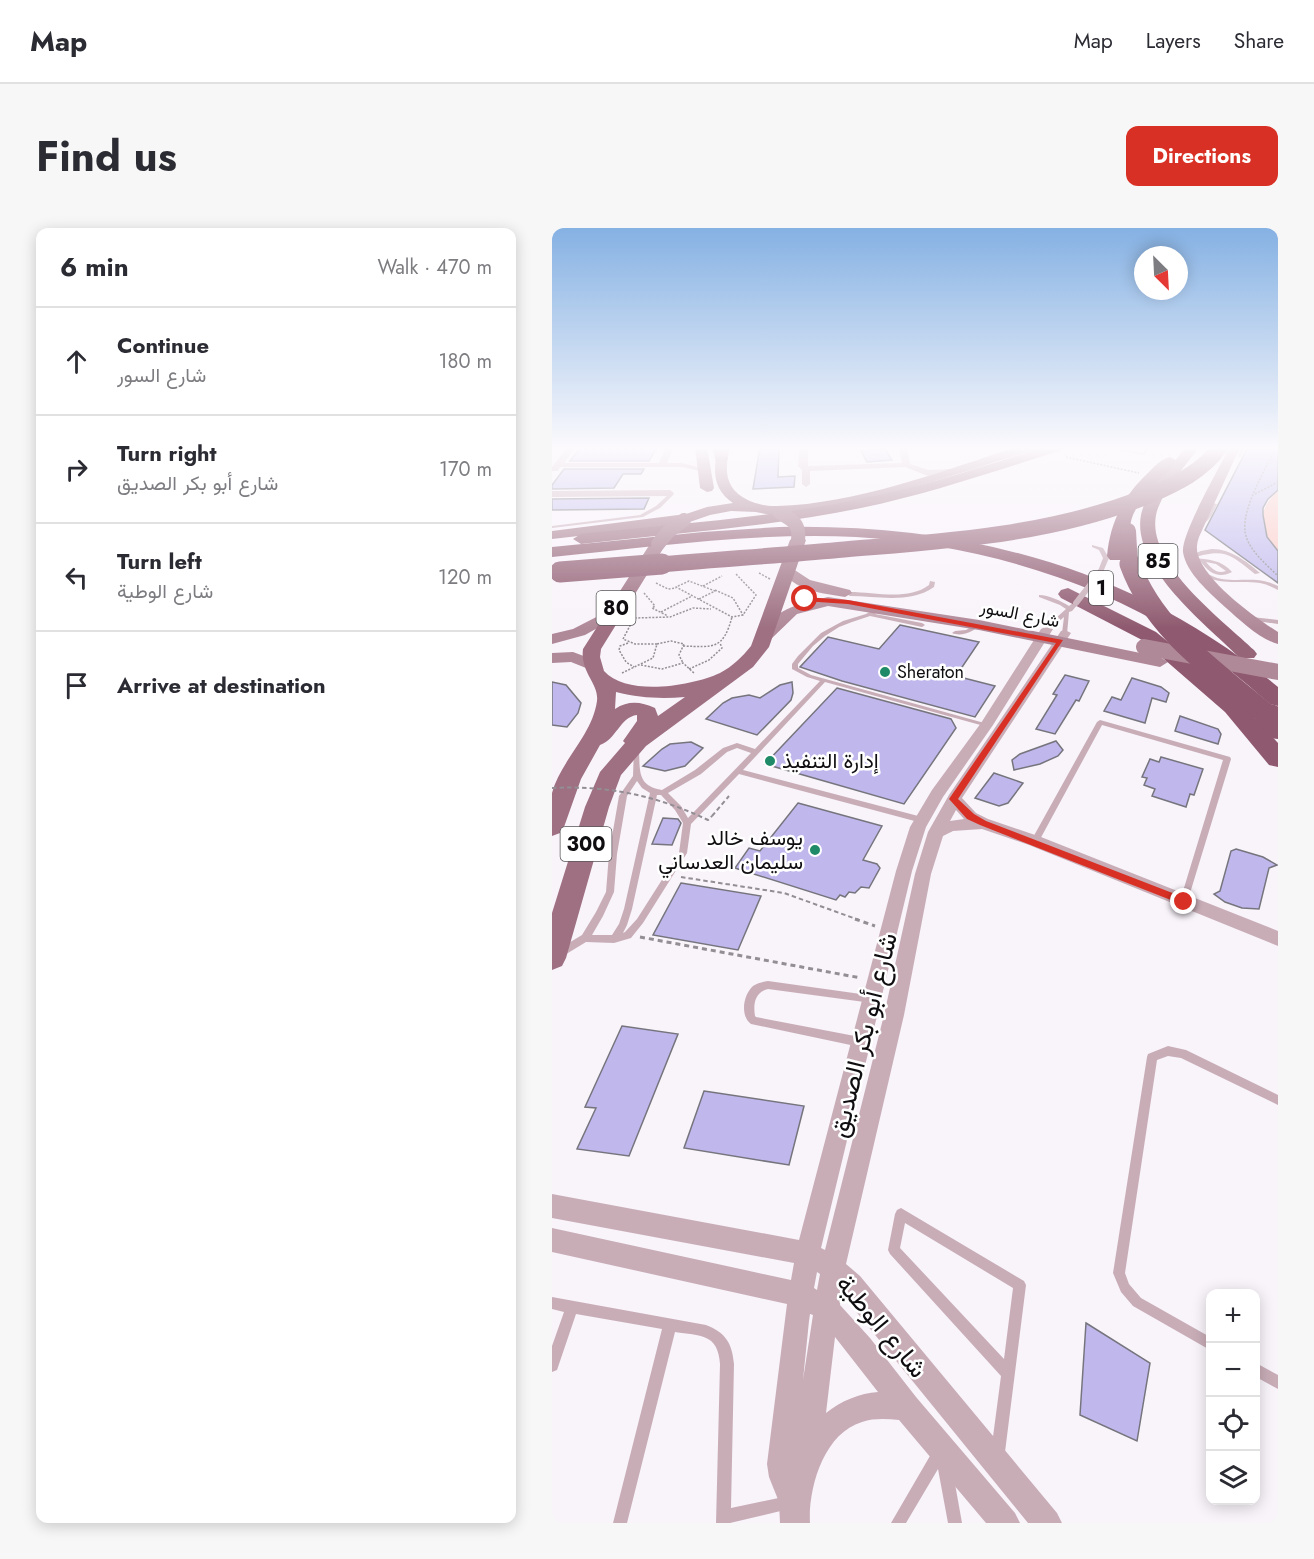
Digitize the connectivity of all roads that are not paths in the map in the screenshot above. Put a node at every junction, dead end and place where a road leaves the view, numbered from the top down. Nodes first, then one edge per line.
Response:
1 (657, 507) edge
2 (697, 507) edge
3 (742, 507) edge
4 (758, 507) edge
5 (807, 507) edge
6 (833, 507) edge
7 (1111, 507) edge
8 (1130, 507) edge
9 (1138, 507) edge
10 (1152, 507) edge
11 (1210, 507) edge
12 (1213, 507) edge
13 (777, 512) junction
14 (688, 518) junction
15 (552, 527) edge
16 (552, 535) edge
17 (801, 536) junction
18 (1197, 537) junction
19 (580, 539) junction
20 (552, 542) edge
21 (1094, 546) dead end
22 (1209, 550) junction
23 (552, 552) edge
24 (1198, 562) junction
25 (1109, 563) junction
26 (556, 572) edge
27 (1257, 573) dead end
28 (785, 576) junction
29 (932, 582) dead end
30 (817, 587) junction
31 (1278, 588) edge
32 (850, 594) junction
33 (1041, 596) dead end
34 (828, 601) junction
35 (876, 612) junction
36 (612, 614) junction
37 (1245, 617) junction
38 (1277, 622) edge
39 (978, 625) junction
40 (922, 626) dead end
41 (1059, 627) junction
42 (955, 633) dead end
43 (764, 637) junction
44 (552, 639) edge
45 (1278, 639) edge
46 (1247, 654) junction
47 (552, 658) edge
48 (598, 674) junction
49 (1278, 674) edge
50 (824, 680) junction
51 (714, 682) junction
52 (1278, 685) edge
53 (1278, 699) edge
54 (986, 725) junction
55 (1278, 725) edge
56 (1278, 740) edge
57 (634, 745) junction
58 (586, 750) junction
59 (756, 752) junction
60 (1278, 759) edge
61 (738, 771) junction
62 (637, 776) junction
63 (658, 793) junction
64 (954, 799) junction
65 (687, 823) junction
66 (983, 823) junction
67 (929, 826) junction
68 (552, 827) edge
69 (1035, 841) junction
70 (1184, 902) junction
71 (585, 938) junction
72 (614, 939) junction
73 (1278, 939) edge
74 (552, 958) edge
75 (874, 990) junction
76 (861, 1042) junction
77 (1278, 1100) edge
78 (552, 1206) edge
79 (552, 1240) edge
80 (808, 1254) junction
81 (833, 1268) junction
82 (800, 1294) junction
83 (552, 1304) edge
84 (572, 1307) junction
85 (826, 1309) junction
86 (670, 1325) junction
87 (1208, 1343) edge
88 (552, 1365) edge
89 (1260, 1372) edge
90 (1008, 1374) junction
91 (1278, 1382) edge
92 (906, 1407) junction
93 (942, 1449) junction
94 (807, 1454) junction
95 (996, 1464) junction
96 (795, 1512) edge
97 (723, 1520) edge
98 (620, 1523) edge
99 (898, 1523) edge
100 (955, 1523) edge
101 (1005, 1523) edge
102 (1047, 1523) edge

1 - 15 lane
2 - 14 main road, 80
3 - 14 main road, 80
4 - 13 main road, 80
5 - 13 main road
6 - 19 highway
7 - 26 highway, bridge
8 - 25 highway
9 - 55 highway, bridge
10 - 46 highway, 85
11 - 18 main road
12 - 18 lane
13 - 17 main road, bridge
14 - 16 main road
14 - 36 main road, 80, bridge
17 - 23 highway, 1
17 - 28 main road
17 - 53 highway, 1
17 - 60 highway
18 - 22 lane
18 - 24 main road
19 - 20 highway, 1
19 - 46 highway, 1
21 - 25 lane
22 - 24 lane
22 - 27 lane
24 - 24 lane
24 - 31 lane
24 - 37 main road
25 - 41 lane, شارع أبو بكر الصديق, bridge
25 - 56 highway, bridge
28 - 30 main road, شارع السور
28 - 43 main road
29 - 32 lane
30 - 32 main road, شارع السور
30 - 34 main road
32 - 41 main road, شارع السور
33 - 41 lane
34 - 35 main road, شارع السور
34 - 43 main road, شارع السور
35 - 39 main road, شارع السور
35 - 40 lane
35 - 50 lane
36 - 44 main road
36 - 48 main road, 80
37 - 38 lane
37 - 45 main road
39 - 41 main road, شارع السور
39 - 42 lane
41 - 49 main road, شارع السور, bridge
41 - 52 main road, شارع السور, bridge
41 - 54 street, شارع أبو بكر الصديق
41 - 64 street, شارع أبو بكر الصديق
43 - 51 main road
46 - 49 highway, 1
47 - 48 main road
48 - 51 main road
48 - 58 main road, 300
50 - 54 lane
50 - 59 lane
51 - 57 main road, 300
54 - 67 street, شارع أبو بكر الصديق
57 - 58 main road
57 - 62 lane
57 - 74 main road, 300
58 - 68 main road, 300
59 - 61 lane
59 - 63 lane
61 - 65 lane
61 - 67 lane
62 - 63 lane
62 - 71 lane
63 - 65 lane
63 - 72 lane
64 - 66 street
64 - 67 street, شارع أبو بكر الصديق
65 - 72 lane
66 - 67 street
66 - 69 street
67 - 75 street, شارع أبو بكر الصديق
67 - 81 street, شارع أبو بكر الصديق
69 - 70 street
69 - 70 lane
70 - 73 street
71 - 72 lane
71 - 74 lane
75 - 76 street, شارع أبو بكر الصديق
75 - 76 lane
76 - 80 street, شارع أبو بكر الصديق
77 - 87 lane
78 - 80 street, شارع الوطية
79 - 82 street, شارع الوطية
80 - 81 street, شارع الوطية
80 - 82 street, شارع أبو بكر الصديق
81 - 85 street, شارع أبو بكر الصديق
81 - 95 street, شارع الوطية
82 - 85 street, شارع الوطية
82 - 96 street, شارع أبو بكر الصديق
83 - 84 lane
84 - 86 lane
84 - 88 lane
85 - 92 street, شارع الوطية
85 - 94 street, شارع أبو بكر الصديق
86 - 97 lane
86 - 98 lane
89 - 91 lane
90 - 90 lane
90 - 95 lane
92 - 93 street, شارع الوطية
92 - 94 street
93 - 99 lane
93 - 100 lane
93 - 101 street, شارع الوطية
94 - 96 street, شارع أبو بكر الصديق
95 - 102 street, شارع الوطية
96 - 97 lane

